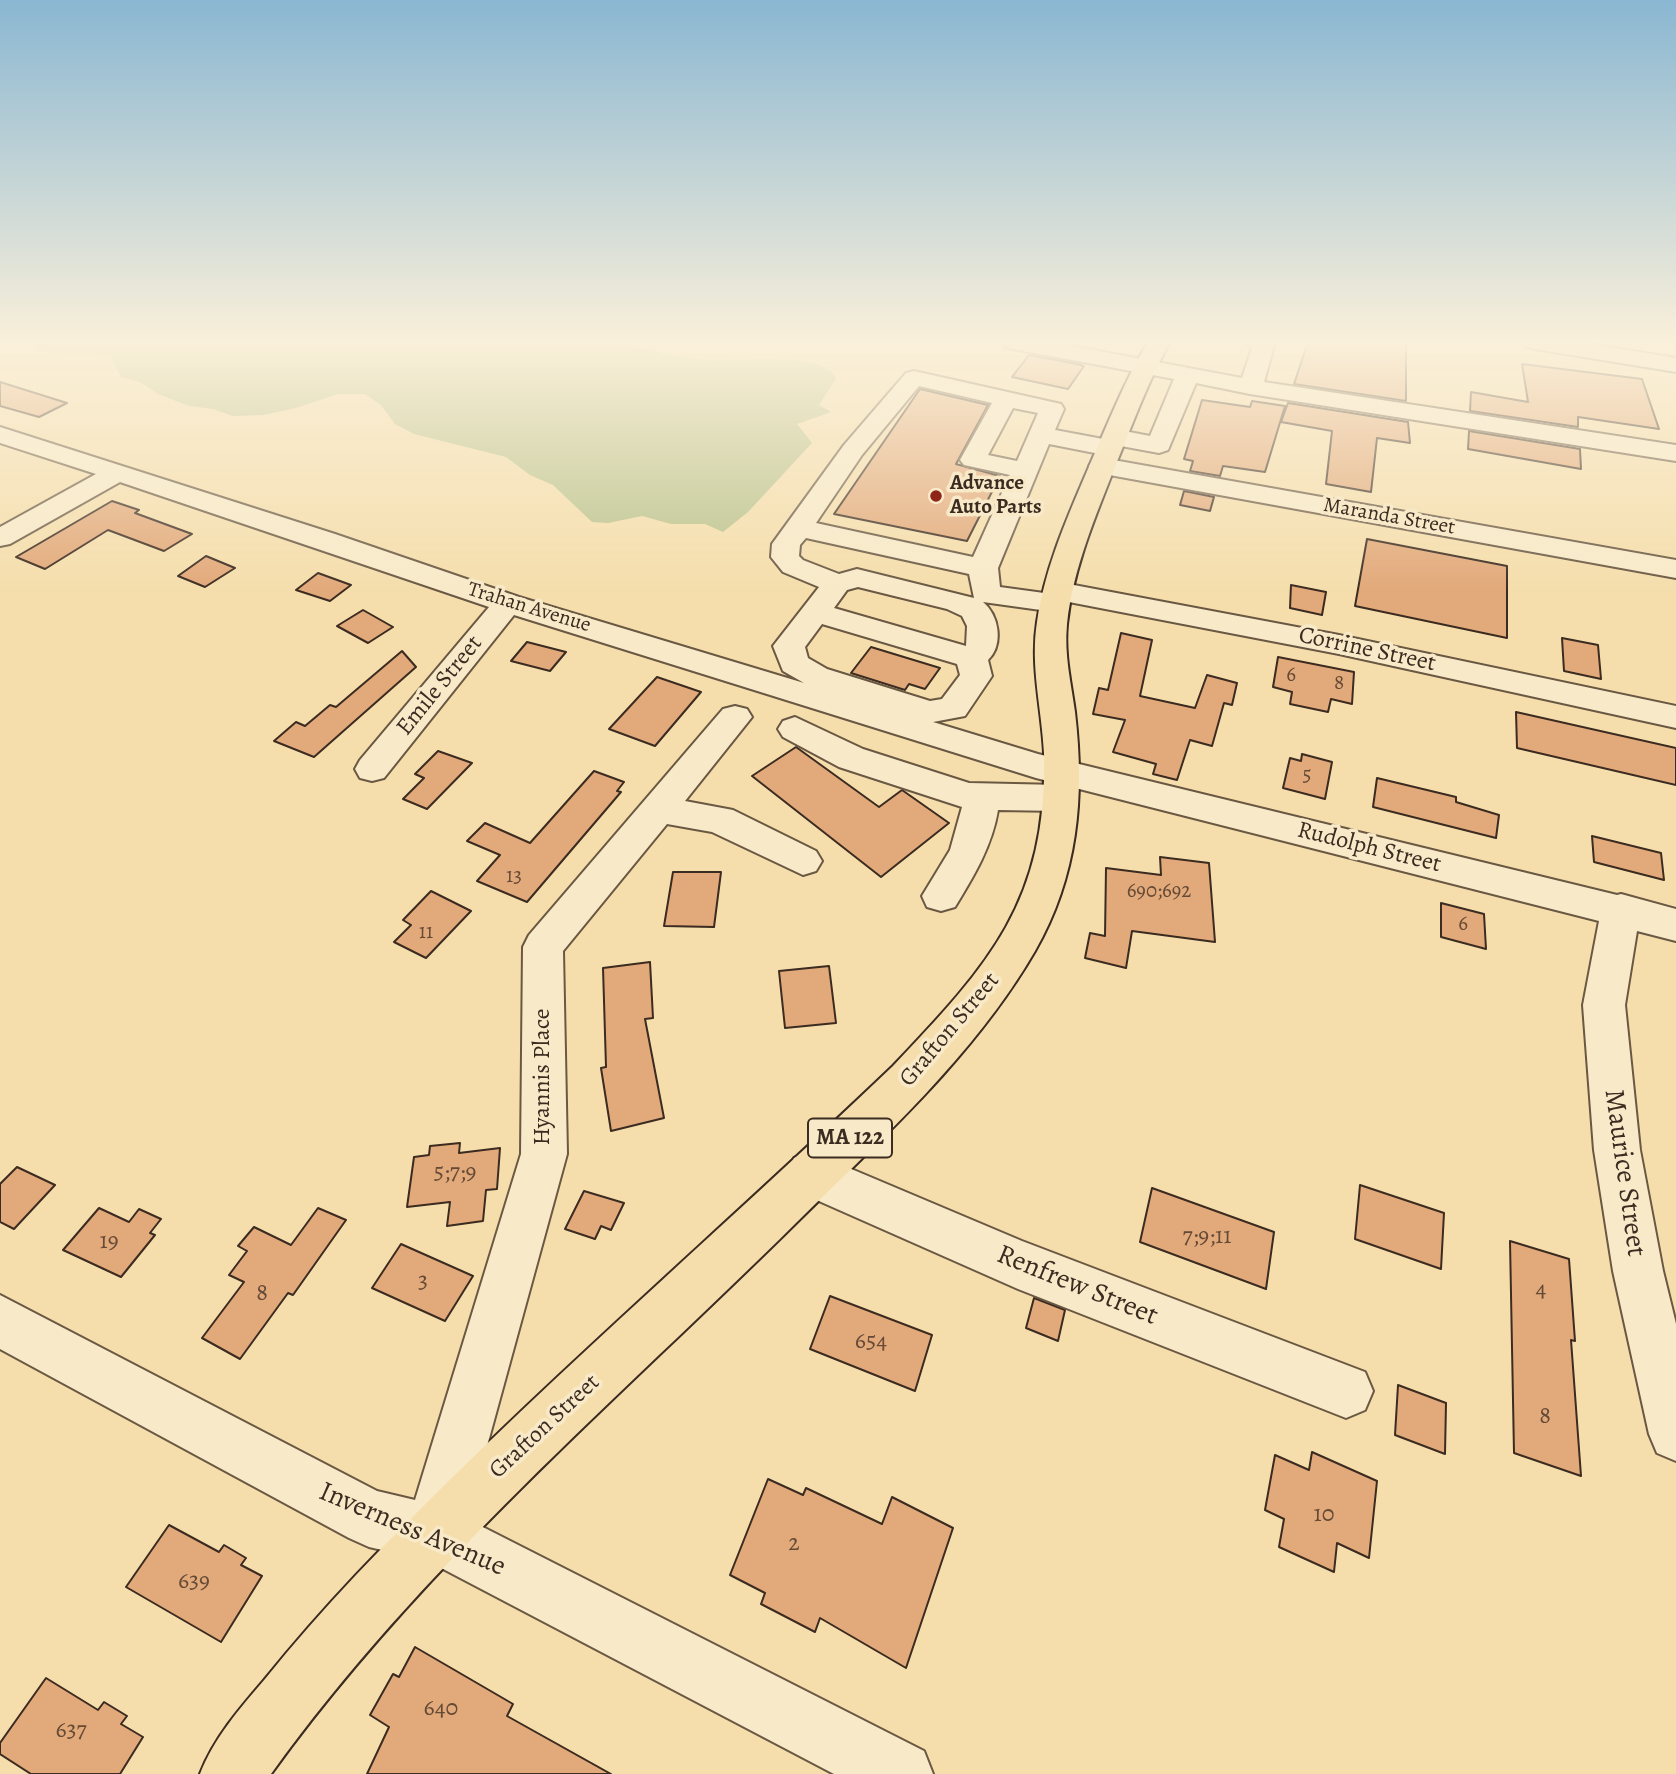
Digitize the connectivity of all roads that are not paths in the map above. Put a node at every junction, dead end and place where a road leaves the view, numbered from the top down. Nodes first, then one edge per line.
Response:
1 (875, 425) edge
2 (992, 425) edge
3 (1045, 425) edge
4 (1121, 425) edge
5 (1543, 425) edge
6 (0, 435) edge
7 (1041, 435) junction
8 (1109, 450) junction
9 (1676, 453) edge
10 (1025, 470) junction
11 (116, 474) junction
12 (799, 528) junction
13 (0, 538) edge
14 (1676, 569) edge
15 (837, 584) junction
16 (979, 590) junction
17 (1056, 597) junction
18 (508, 603) junction
19 (816, 612) junction
20 (967, 657) junction
21 (953, 708) junction
22 (736, 717) dead end
23 (1676, 717) edge
24 (796, 729) dead end
25 (372, 769) dead end
26 (1060, 785) junction
27 (982, 797) junction
28 (658, 809) junction
29 (803, 862) dead end
30 (941, 896) dead end
31 (1621, 909) junction
32 (1676, 925) edge
33 (811, 1174) junction
34 (0, 1321) edge
35 (1346, 1391) dead end
36 (1676, 1434) edge
37 (434, 1533) junction
38 (232, 1774) edge
39 (901, 1774) edge

1 - 12 street
2 - 10 street
3 - 7 street
4 - 8 highway, Grafton Street / MA 122
5 - 9 street
6 - 11 street, Trahan Avenue
7 - 8 street, Maranda Street
7 - 10 street
8 - 14 street, Maranda Street
8 - 17 highway, Grafton Street / MA 122
10 - 16 street
11 - 13 street
11 - 18 street, Trahan Avenue
12 - 15 street
12 - 16 street
15 - 16 street
15 - 19 street
16 - 17 street, Corrine Street
16 - 20 street
17 - 23 street, Corrine Street
17 - 26 highway, Grafton Street / MA 122
18 - 25 street, Emile Street
18 - 26 street, Trahan Avenue
19 - 20 street
19 - 21 street
20 - 21 street
20 - 21 street
22 - 28 street, Hyannis Place
24 - 27 street
26 - 27 street
26 - 31 street, Rudolph Street
26 - 33 highway, Grafton Street / MA 122
27 - 30 street
28 - 29 street
28 - 37 street, Hyannis Place
31 - 32 street, Rudolph Street
31 - 36 street, Maurice Street
33 - 35 street, Renfrew Street
33 - 37 highway, Grafton Street / MA 122
34 - 37 street, Inverness Avenue
37 - 38 highway, Grafton Street / MA 122
37 - 39 street, Inverness Avenue

